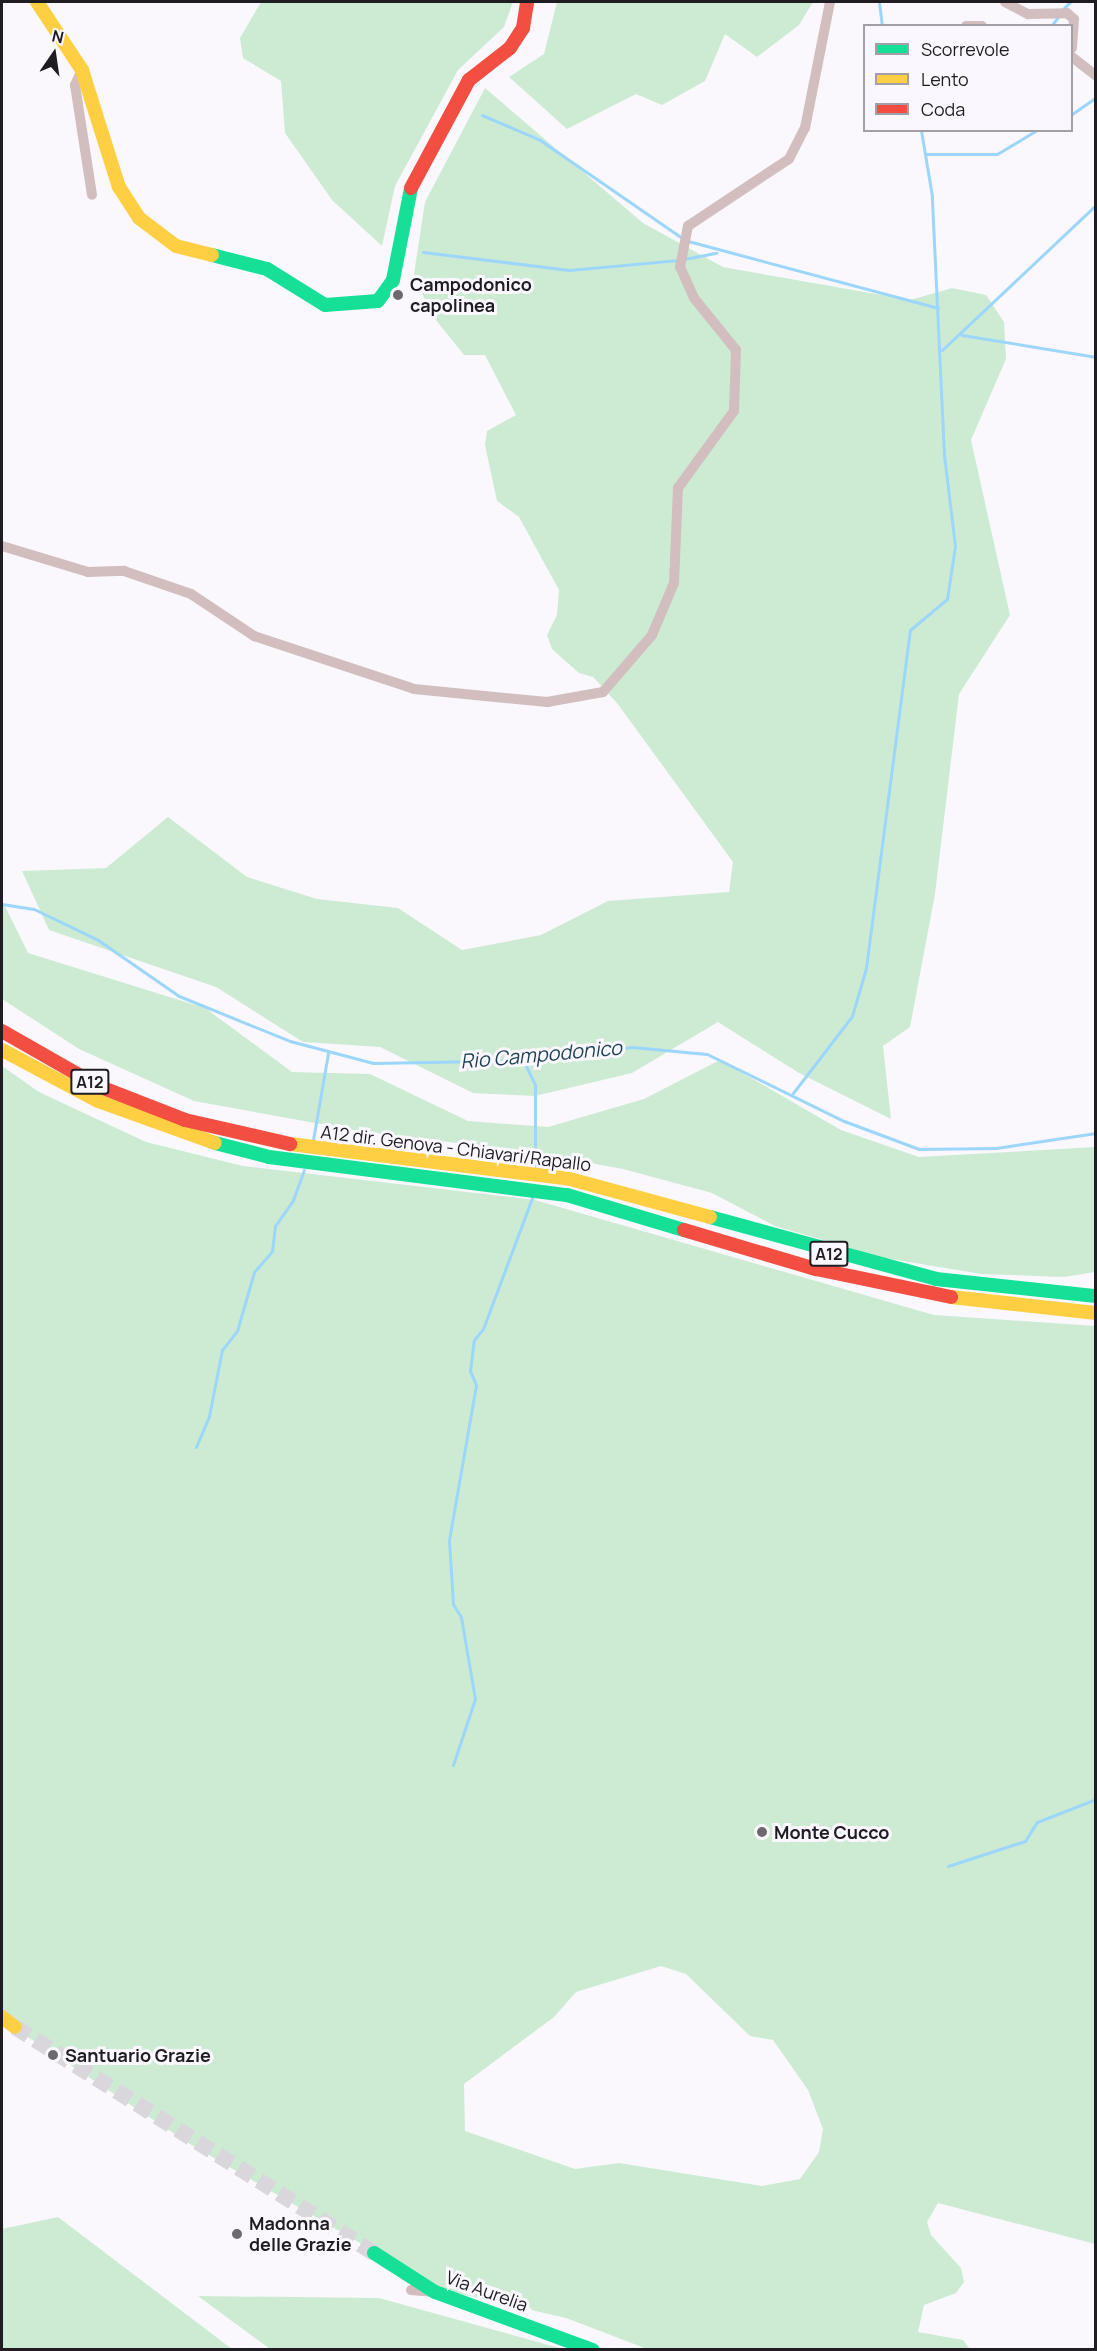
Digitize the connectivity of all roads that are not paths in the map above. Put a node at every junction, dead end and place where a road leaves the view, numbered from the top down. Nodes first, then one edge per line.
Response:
1 (38, 2) edge
2 (527, 2) edge
3 (830, 2) edge
4 (1005, 2) edge
5 (1073, 29) edge
6 (1073, 59) edge
7 (82, 70) junction
8 (1095, 76) edge
9 (92, 195) dead end
10 (2, 546) edge
11 (2, 1031) edge
12 (2, 1050) edge
13 (1095, 1296) edge
14 (1095, 1313) edge
15 (2, 2017) edge
16 (15, 2027) tunnel mouth
17 (374, 2253) tunnel mouth
18 (411, 2290) dead end
19 (435, 2292) junction
20 (593, 2349) edge

1 - 7 main road
2 - 7 main road
3 - 10 street
4 - 5 street
6 - 8 street
7 - 9 street
11 - 13 main road, A12 dir. Genova - Chiavari/Rapallo / A12
12 - 14 main road, A12
15 - 16 main road
17 - 19 main road, Via Aurelia
18 - 19 street
19 - 20 main road, Via Aurelia

